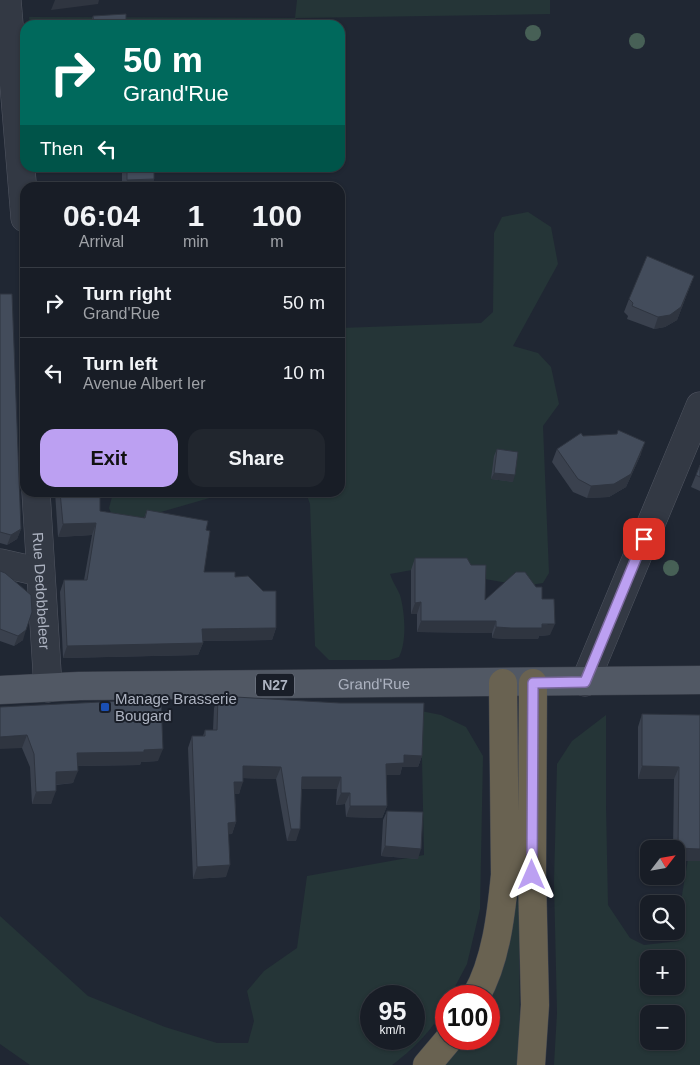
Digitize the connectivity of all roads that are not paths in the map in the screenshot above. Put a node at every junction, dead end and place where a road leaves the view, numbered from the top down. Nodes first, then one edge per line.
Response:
1 (7, 0) edge
2 (20, 157) edge
3 (700, 406) edge
4 (36, 497) edge
5 (0, 563) edge
6 (40, 572) junction
7 (700, 680) edge
8 (585, 682) junction
9 (533, 683) junction
10 (503, 684) junction
11 (48, 688) junction
12 (0, 690) edge
13 (480, 985) edge
14 (440, 1050) edge
15 (427, 1065) edge
16 (531, 1065) edge

1 - 2 street
3 - 8 street
4 - 6 street, Rue Dedobbeleer
5 - 6 street
6 - 11 street, Rue Dedobbeleer
7 - 8 main road, Grand'Rue / N27
8 - 9 main road, Grand'Rue / N27
9 - 10 main road, Grand'Rue / N27
9 - 16 highway
10 - 11 main road, Grand'Rue / N27
10 - 13 highway
11 - 12 main road, N27
14 - 15 highway

